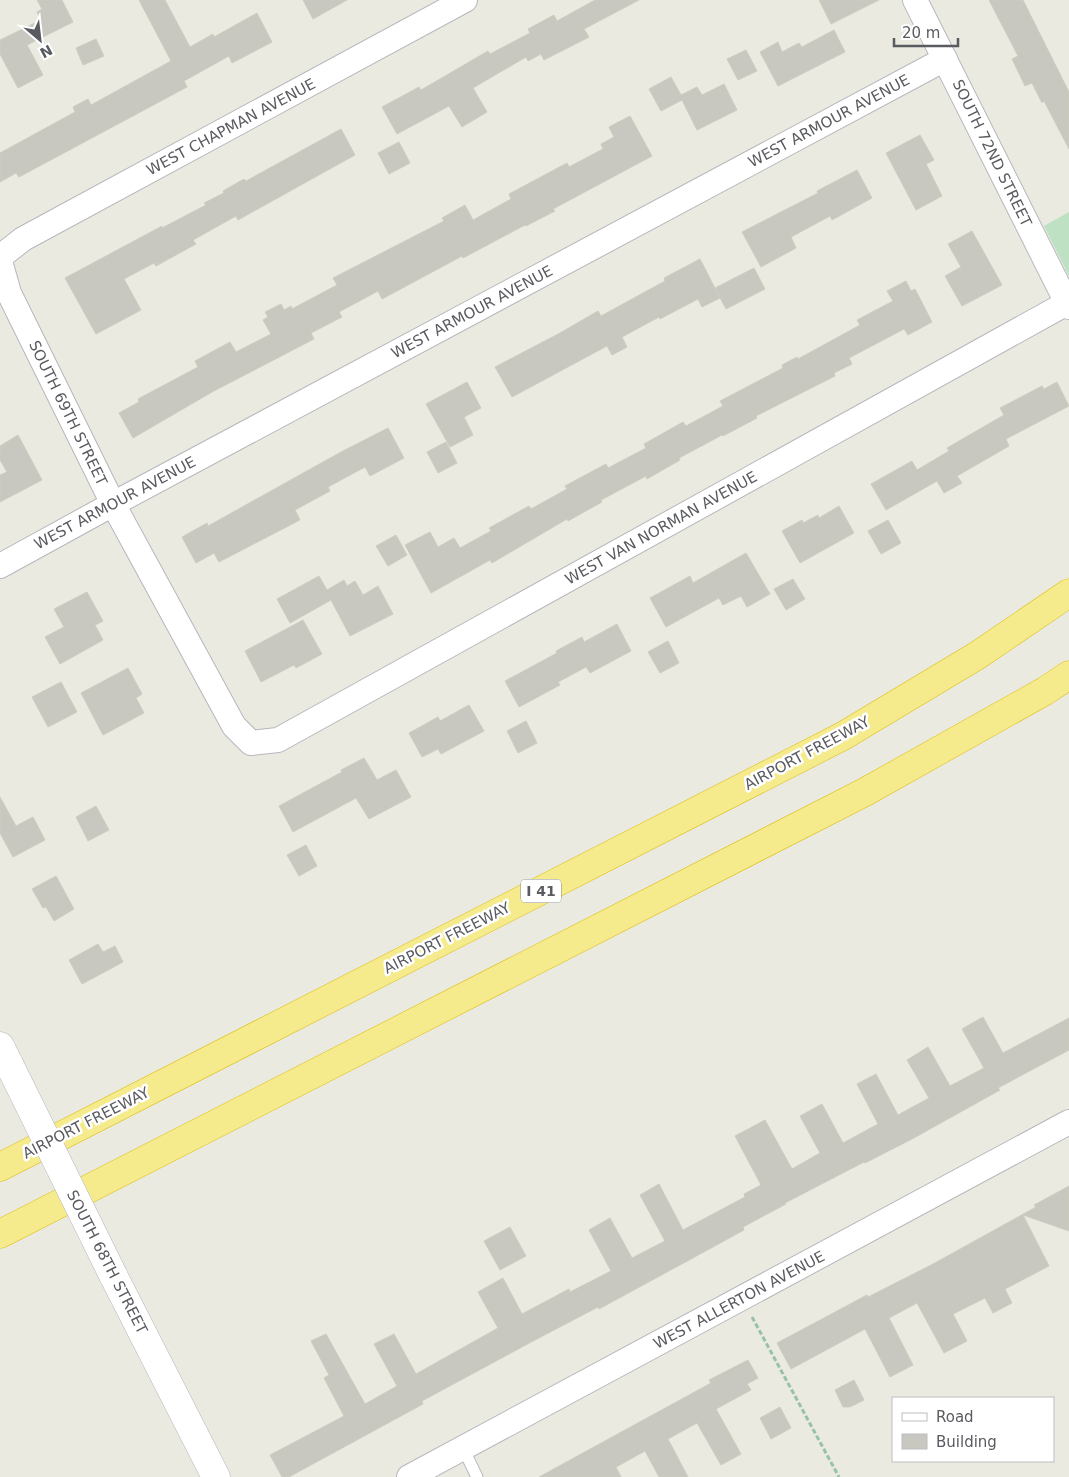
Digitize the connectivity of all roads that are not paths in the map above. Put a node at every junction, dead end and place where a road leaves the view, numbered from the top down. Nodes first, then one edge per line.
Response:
1 (465, 0) edge
2 (915, 0) edge
3 (945, 59) junction
4 (0, 259) edge
5 (1068, 305) edge
6 (113, 504) junction
7 (0, 566) edge
8 (1069, 593) edge
9 (1069, 674) edge
10 (251, 743) joint
11 (4, 1055) edge
12 (1069, 1122) edge
13 (0, 1167) edge
14 (0, 1234) edge
15 (463, 1448) junction
16 (216, 1477) edge
17 (409, 1477) edge
18 (477, 1477) edge

1 - 4 street, WEST CHAPMAN AVENUE
2 - 3 street, SOUTH 72ND STREET
3 - 5 street, SOUTH 72ND STREET
3 - 6 street, WEST ARMOUR AVENUE
4 - 6 street, SOUTH 69TH STREET
5 - 10 street, WEST VAN NORMAN AVENUE
6 - 7 street, WEST ARMOUR AVENUE
6 - 10 street, SOUTH 69TH STREET
8 - 13 highway, AIRPORT FREEWAY / I 41
9 - 14 highway
11 - 16 street, SOUTH 68TH STREET, bridge
12 - 15 street, WEST ALLERTON AVENUE
15 - 17 street, WEST ALLERTON AVENUE
15 - 18 lane

